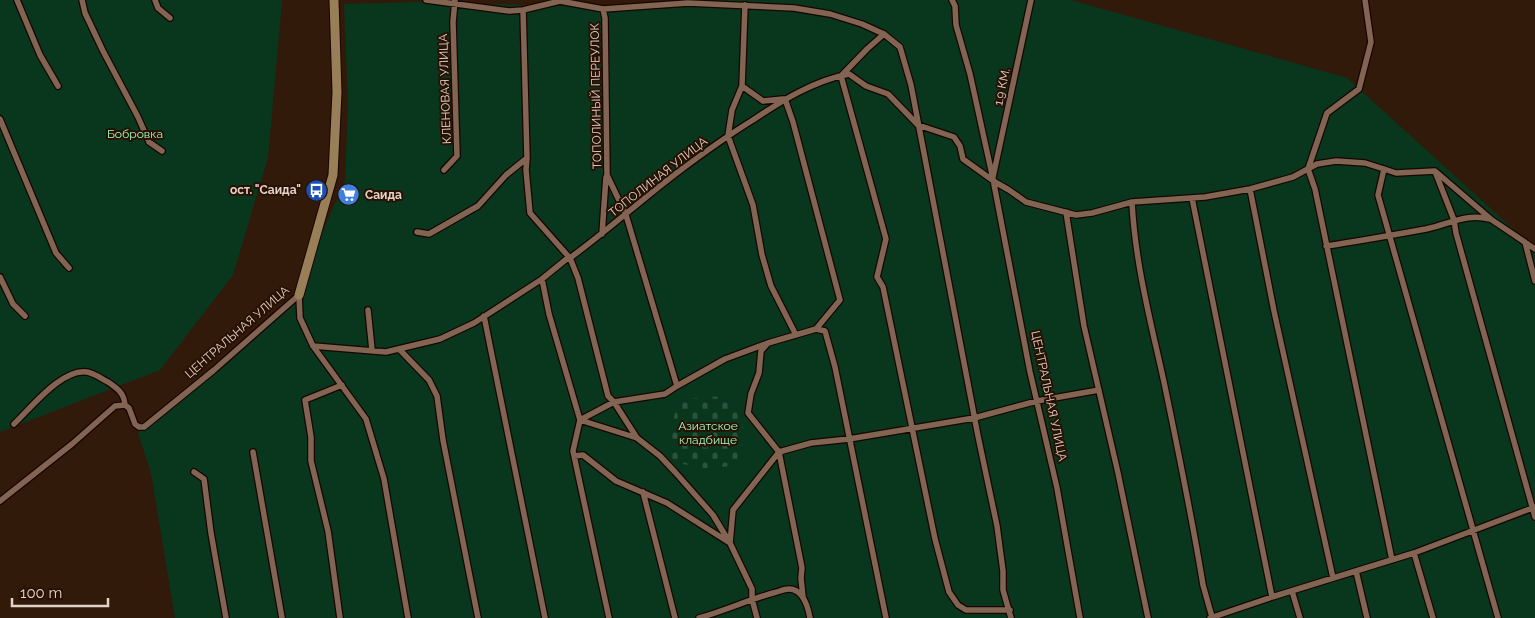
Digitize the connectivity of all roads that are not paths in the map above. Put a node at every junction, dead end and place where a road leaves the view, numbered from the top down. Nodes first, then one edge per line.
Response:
1 (17, 0) edge
2 (82, 0) edge
3 (156, 0) edge
4 (334, 0) edge
5 (426, 0) edge
6 (952, 0) edge
7 (1031, 0) edge
8 (1365, 0) edge
9 (691, 1) edge
10 (455, 2) edge
11 (745, 6) junction
12 (603, 9) junction
13 (523, 10) junction
14 (170, 18) dead end
15 (884, 34) junction
16 (841, 76) junction
17 (58, 86) dead end
18 (742, 86) junction
19 (785, 99) junction
20 (0, 120) edge
21 (918, 126) junction
22 (728, 136) junction
23 (162, 151) dead end
24 (527, 158) junction
25 (1308, 169) junction
26 (1384, 169) junction
27 (444, 170) dead end
28 (1435, 171) junction
29 (606, 175) junction
30 (993, 179) junction
31 (1250, 189) junction
32 (1192, 198) junction
33 (1132, 202) junction
34 (1066, 212) junction
35 (626, 215) junction
36 (1454, 220) junction
37 (1492, 220) junction
38 (417, 232) dead end
39 (602, 234) junction
40 (1390, 236) junction
41 (1524, 241) junction
42 (1326, 246) junction
43 (1535, 249) edge
44 (570, 258) junction
45 (69, 268) dead end
46 (0, 277) edge
47 (542, 279) junction
48 (1535, 281) edge
49 (299, 295) junction
50 (368, 310) dead end
51 (26, 316) dead end
52 (484, 316) junction
53 (816, 329) junction
54 (796, 335) junction
55 (768, 343) junction
56 (313, 346) junction
57 (372, 350) junction
58 (400, 350) junction
59 (342, 385) junction
60 (677, 386) junction
61 (1099, 390) junction
62 (1037, 401) junction
63 (614, 402) junction
64 (125, 405) junction
65 (974, 418) junction
66 (580, 420) junction
67 (14, 424) dead end
68 (912, 428) junction
69 (637, 438) junction
70 (849, 438) junction
71 (253, 452) dead end
72 (779, 452) junction
73 (574, 456) junction
74 (194, 472) dead end
75 (643, 492) junction
76 (0, 501) edge
77 (1534, 508) edge
78 (1535, 517) edge
79 (1472, 531) junction
80 (730, 543) junction
81 (1414, 553) junction
82 (1392, 560) junction
83 (1356, 571) junction
84 (801, 578) junction
85 (1333, 578) junction
86 (789, 589) junction
87 (1292, 591) junction
88 (803, 597) junction
89 (1272, 597) junction
90 (752, 599) junction
91 (1010, 610) junction
92 (1231, 611) junction
93 (226, 618) edge
94 (282, 618) edge
95 (340, 618) edge
96 (408, 618) edge
97 (478, 618) edge
98 (545, 618) edge
99 (608, 618) edge
100 (675, 618) edge
101 (699, 618) edge
102 (757, 618) edge
103 (810, 618) edge
104 (886, 618) edge
105 (1011, 618) edge
106 (1080, 618) edge
107 (1148, 618) edge
108 (1211, 618) edge
109 (1233, 618) edge
110 (1300, 618) edge
111 (1367, 618) edge
112 (1433, 618) edge
113 (1498, 618) edge

1 - 17 street
2 - 23 street
3 - 14 street
4 - 49 street, ЦЕНТРАЛЬНАЯ УЛИЦА
5 - 10 street
6 - 30 street, ЦЕНТРАЛЬНАЯ УЛИЦА
7 - 30 street, 1.9 КМ.
8 - 25 street
9 - 11 street, ТОПОЛИНЫЙ ПЕРЕУЛОК
9 - 12 street, ТОПОЛИНЫЙ ПЕРЕУЛОК
10 - 13 street
10 - 27 street, КЛЕНОВАЯ УЛИЦА
11 - 15 street, ТОПОЛИНЫЙ ПЕРЕУЛОК
11 - 18 street
12 - 13 street
12 - 29 street, ТОПОЛИНЫЙ ПЕРЕУЛОК
13 - 24 street
15 - 16 street
15 - 21 street
16 - 19 street, ТОПОЛИНАЯ УЛИЦА
16 - 21 street
16 - 68 street
18 - 19 street
18 - 22 street
19 - 22 street, ТОПОЛИНАЯ УЛИЦА
19 - 53 street
20 - 45 street
21 - 30 street
21 - 65 street
22 - 35 street, ТОПОЛИНАЯ УЛИЦА
22 - 54 street
24 - 38 street
24 - 44 street
25 - 26 street
25 - 31 street
25 - 42 street
26 - 28 street
26 - 40 street
28 - 36 street
28 - 37 street
29 - 35 street, ТОПОЛИНЫЙ ПЕРЕУЛОК
29 - 39 street, ТОПОЛИНЫЙ ПЕРЕУЛОК
30 - 34 street
30 - 62 street, ЦЕНТРАЛЬНАЯ УЛИЦА
31 - 32 street
31 - 85 street
32 - 33 street
32 - 89 street
33 - 34 street
33 - 108 street
34 - 61 street
35 - 39 street, ТОПОЛИНАЯ УЛИЦА
35 - 60 street, ТОПОЛИНЫЙ ПЕРЕУЛОК
36 - 37 street
36 - 40 street
36 - 77 street
37 - 41 street
39 - 44 street, ТОПОЛИНАЯ УЛИЦА
40 - 42 street
40 - 79 street
41 - 43 street
41 - 48 street
42 - 82 street
44 - 47 street, ТОПОЛИНАЯ УЛИЦА
44 - 63 street
46 - 51 street
47 - 52 street, ТОПОЛИНАЯ УЛИЦА
47 - 66 street
49 - 56 street
49 - 64 street, ЦЕНТРАЛЬНАЯ УЛИЦА
50 - 57 street
52 - 58 street, ТОПОЛИНАЯ УЛИЦА
52 - 98 street
53 - 54 street
53 - 70 street
54 - 55 street
55 - 60 street
55 - 72 street
56 - 57 street, ТОПОЛИНАЯ УЛИЦА
56 - 59 street
57 - 58 street, ТОПОЛИНАЯ УЛИЦА
58 - 97 street
59 - 95 street
59 - 96 street
60 - 63 street
61 - 62 street
61 - 107 street
62 - 65 street
62 - 106 street, ЦЕНТРАЛЬНАЯ УЛИЦА
63 - 66 street
63 - 69 street
64 - 67 street
64 - 76 street
65 - 68 street
65 - 91 street
66 - 69 street
66 - 73 street
68 - 70 street
68 - 91 street
69 - 80 street
70 - 72 street
70 - 104 street
71 - 94 street
72 - 80 street
72 - 84 street
73 - 75 street
73 - 99 street
74 - 93 street
75 - 80 street
75 - 100 street
77 - 78 street
77 - 79 street
79 - 81 street
79 - 113 street
80 - 90 street
81 - 82 street
81 - 112 street
82 - 83 street
83 - 85 street
83 - 111 street
84 - 86 street
84 - 88 street
85 - 87 street
86 - 88 street
86 - 90 street
87 - 89 street
87 - 110 street
88 - 103 street
89 - 92 street
90 - 101 street
90 - 102 street
91 - 105 street
92 - 108 street
92 - 109 street

